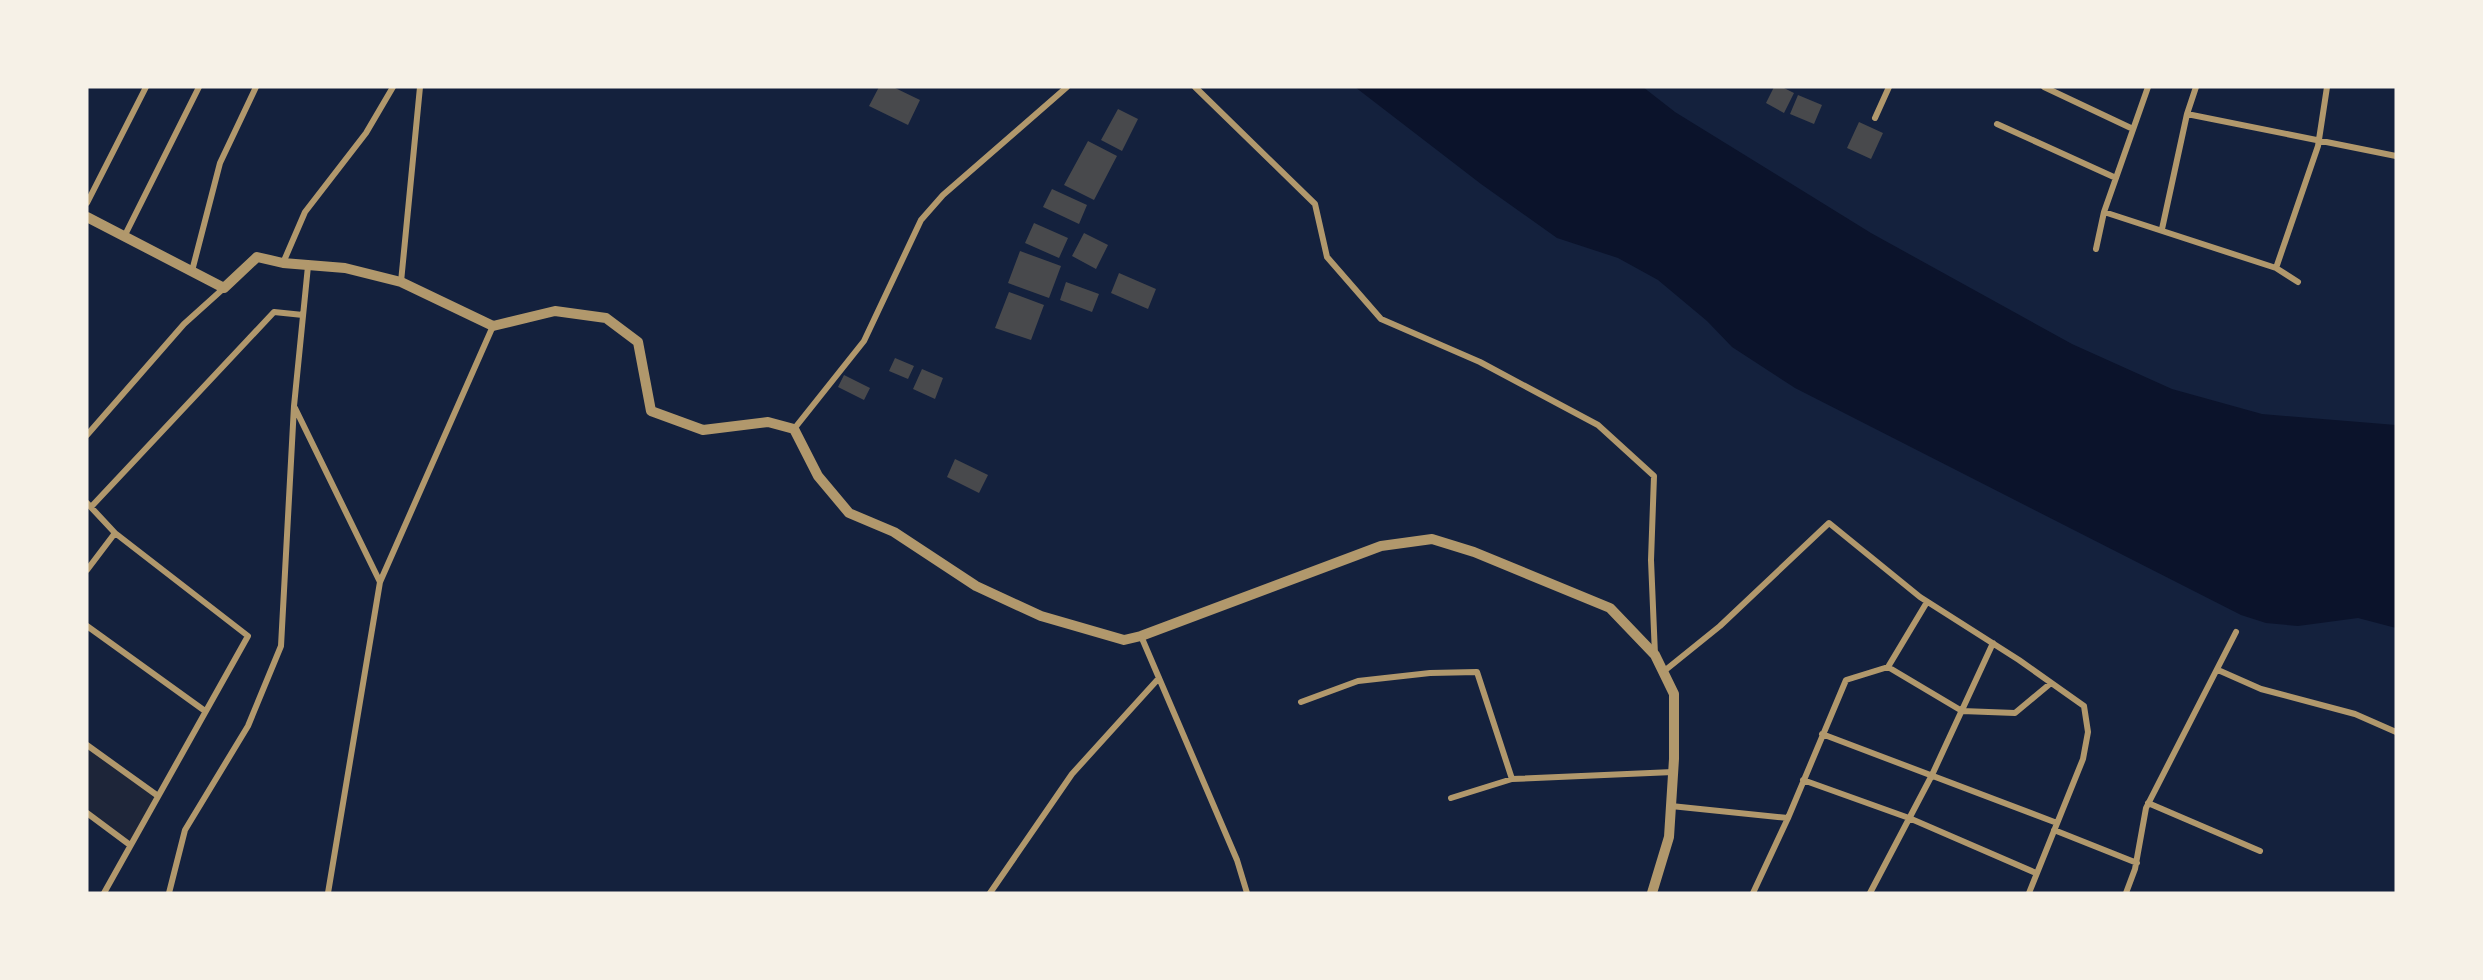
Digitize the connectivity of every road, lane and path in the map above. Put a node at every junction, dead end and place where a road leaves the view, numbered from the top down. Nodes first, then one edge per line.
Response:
1 (146, 87) edge
2 (199, 87) edge
3 (256, 87) edge
4 (393, 87) edge
5 (420, 87) edge
6 (1067, 87) edge
7 (1195, 87) edge
8 (1889, 87) edge
9 (2044, 87) edge
10 (2148, 87) edge
11 (2196, 87) edge
12 (2327, 87) edge
13 (2187, 114) junction
14 (1875, 118) dead end
15 (1997, 124) dead end
16 (2133, 129) junction
17 (2319, 139) junction
18 (2396, 156) edge
19 (2116, 178) junction
20 (87, 202) edge
21 (2104, 212) junction
22 (87, 217) edge
23 (2162, 229) junction
24 (124, 237) junction
25 (2096, 249) dead end
26 (283, 263) junction
27 (308, 266) junction
28 (2276, 268) junction
29 (192, 271) junction
30 (401, 282) junction
31 (2298, 282) dead end
32 (224, 288) junction
33 (303, 315) junction
34 (493, 326) junction
35 (294, 406) junction
36 (794, 429) junction
37 (87, 435) edge
38 (89, 505) edge
39 (115, 533) junction
40 (87, 570) edge
41 (380, 582) junction
42 (1927, 602) junction
43 (87, 627) edge
44 (2236, 632) dead end
45 (1141, 636) junction
46 (1993, 643) junction
47 (1655, 655) junction
48 (1888, 667) junction
49 (2218, 670) junction
50 (1663, 672) junction
51 (1159, 678) junction
52 (2051, 683) junction
53 (1301, 702) dead end
54 (205, 711) junction
55 (1962, 711) junction
56 (2396, 732) edge
57 (1822, 734) junction
58 (87, 745) edge
59 (1673, 772) junction
60 (1932, 775) junction
61 (1512, 779) junction
62 (1803, 780) junction
63 (158, 796) junction
64 (1451, 798) dead end
65 (2148, 803) junction
66 (1671, 806) junction
67 (87, 813) edge
68 (1788, 818) junction
69 (1909, 818) junction
70 (2055, 826) junction
71 (130, 845) junction
72 (2260, 851) dead end
73 (2137, 863) junction
74 (2036, 873) junction
75 (104, 893) edge
76 (169, 893) edge
77 (328, 893) edge
78 (990, 893) edge
79 (1247, 893) edge
80 (1652, 893) edge
81 (1753, 893) edge
82 (1870, 893) edge
83 (2029, 893) edge
84 (2126, 893) edge

1 - 20 street
2 - 24 street
3 - 29 street
4 - 26 street
5 - 30 street
6 - 36 street
7 - 47 street
8 - 14 street
9 - 16 street
10 - 16 street
11 - 13 street
12 - 17 street
13 - 17 street
13 - 23 street
15 - 19 street
16 - 19 street
17 - 18 street
17 - 28 street
19 - 21 street
21 - 23 street
21 - 25 street
22 - 24 street
23 - 28 street
24 - 29 street
26 - 27 street
26 - 32 street
27 - 30 street
27 - 33 street
28 - 31 street
29 - 32 street
30 - 34 street
32 - 37 street
33 - 35 street
33 - 38 street
34 - 36 street
34 - 41 street
35 - 41 street
35 - 76 street
36 - 45 street
38 - 39 street
39 - 40 street
39 - 54 street
41 - 77 street
42 - 46 street
42 - 48 street
42 - 50 street
43 - 54 street
44 - 49 street
45 - 47 street
45 - 51 street
46 - 52 street
46 - 55 street
47 - 50 street
48 - 55 street
48 - 57 street
49 - 56 street
49 - 65 street
50 - 59 street
51 - 78 street
51 - 79 street
52 - 55 street
52 - 70 street
53 - 61 street
54 - 63 street
55 - 60 street
57 - 60 street
57 - 62 street
58 - 63 street
59 - 61 street
59 - 66 street
60 - 69 street
60 - 70 street
61 - 64 street
62 - 68 street
62 - 69 street
63 - 71 street
65 - 72 street
65 - 73 street
66 - 68 street
66 - 80 street
67 - 71 street
68 - 81 street
69 - 74 street
69 - 82 street
70 - 73 street
70 - 74 street
71 - 75 street
73 - 84 street
74 - 83 street

